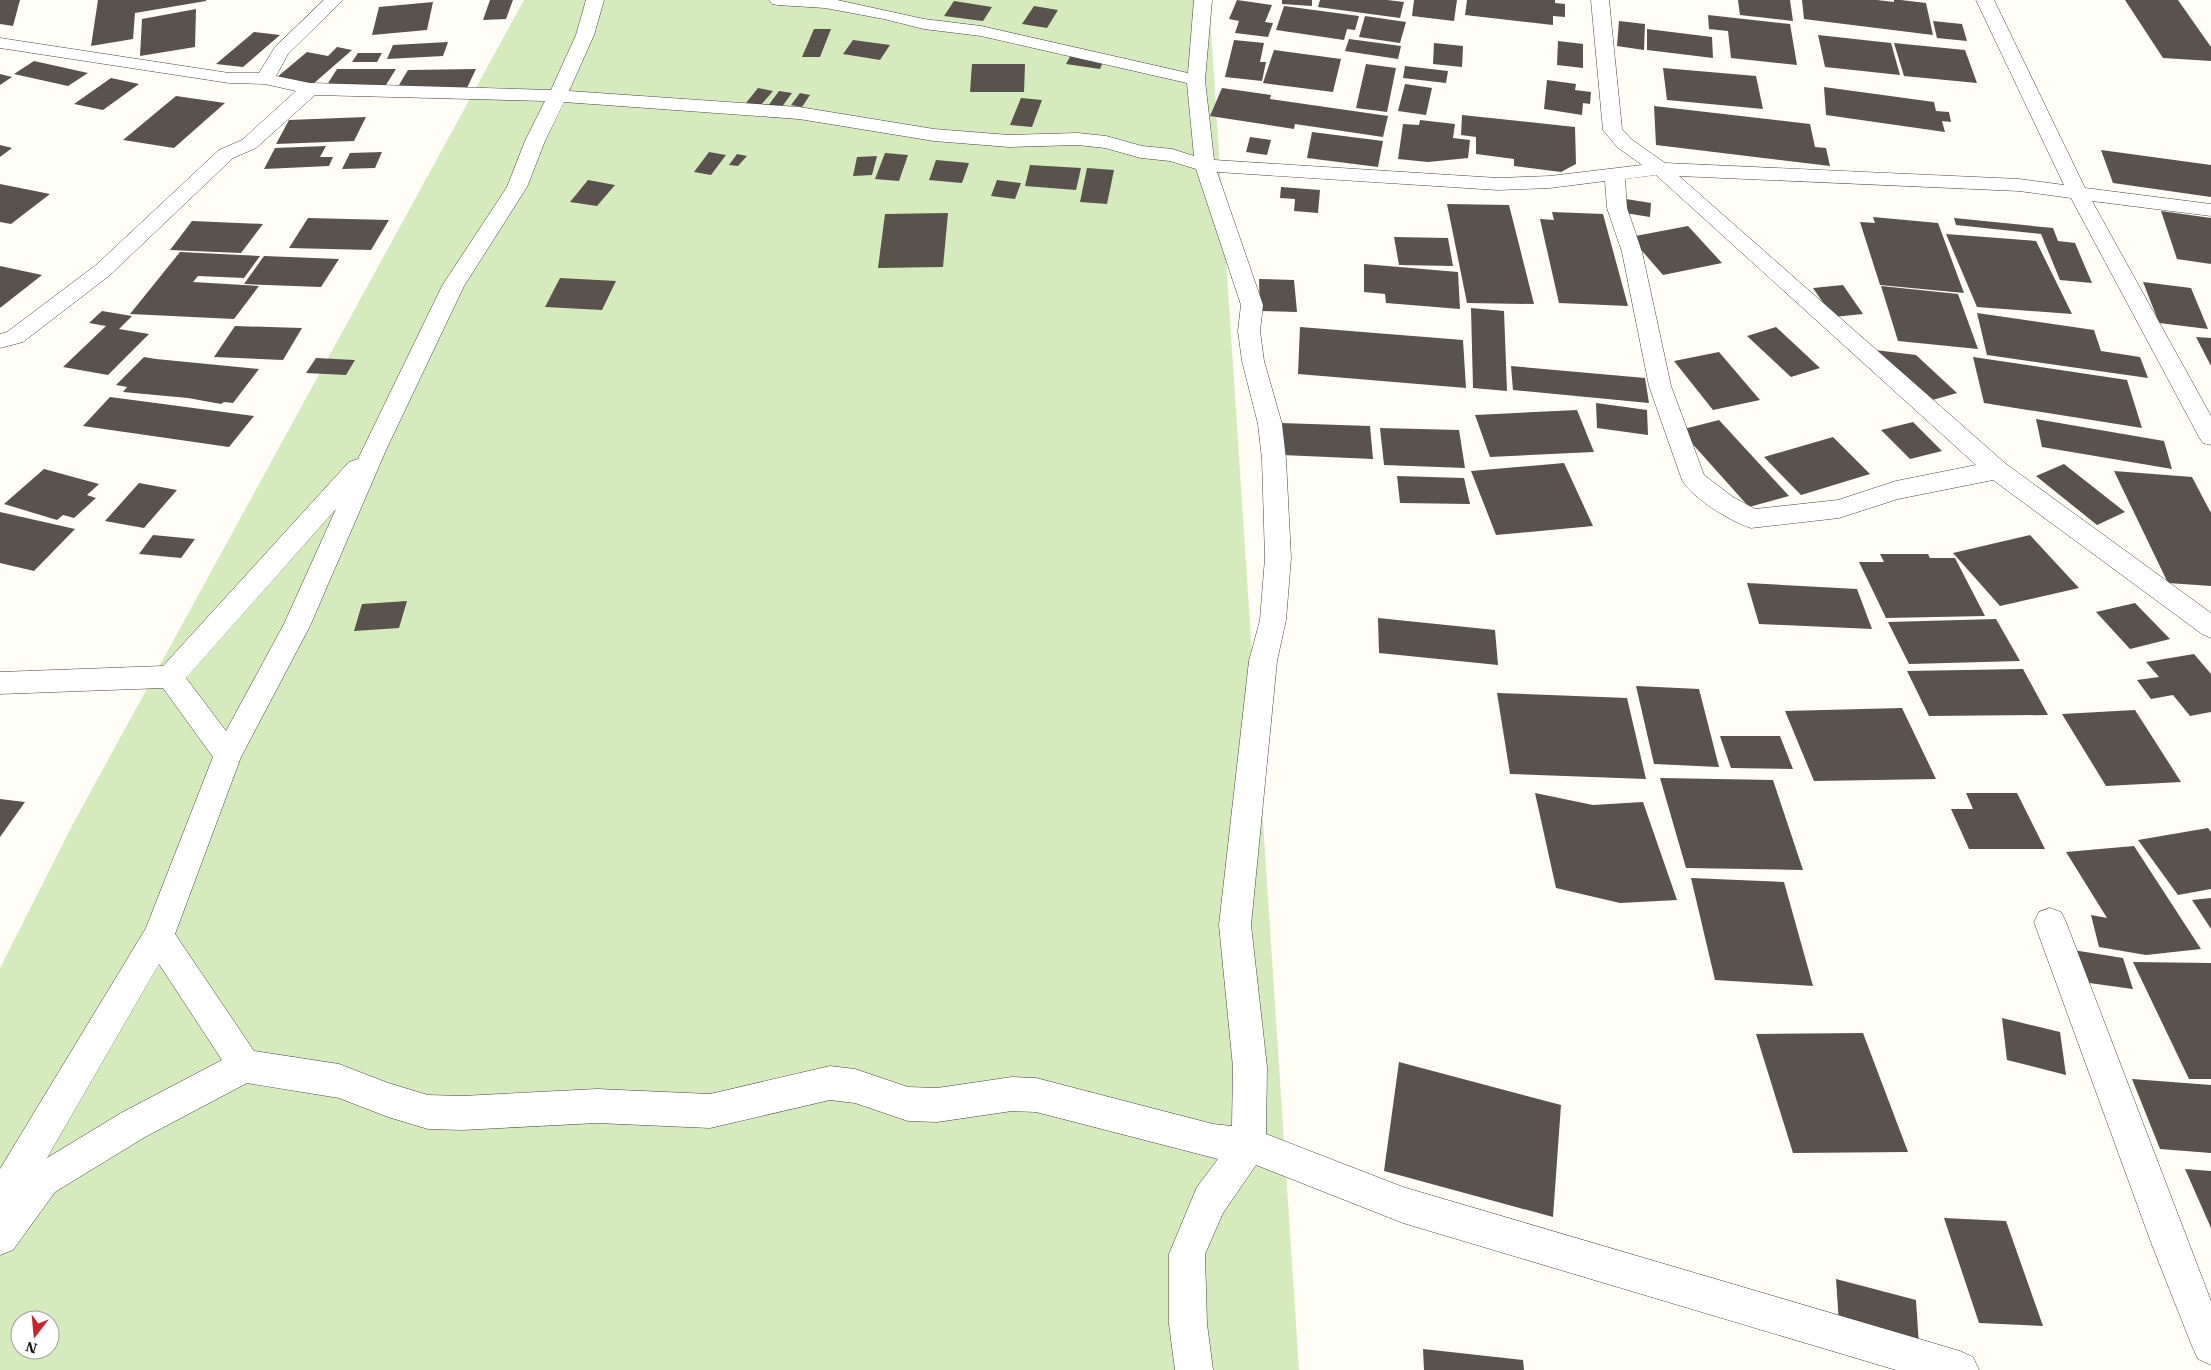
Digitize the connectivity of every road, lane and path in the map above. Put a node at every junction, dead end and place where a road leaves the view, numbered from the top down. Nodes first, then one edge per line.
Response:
1 (334, 0) edge
2 (595, 0) edge
3 (778, 0) edge
4 (1203, 0) edge
5 (1600, 0) edge
6 (1985, 0) edge
7 (0, 43) edge
8 (265, 79) junction
9 (1196, 80) junction
10 (310, 89) junction
11 (557, 96) junction
12 (1205, 165) junction
13 (1660, 169) junction
14 (1614, 175) junction
15 (2078, 193) junction
16 (2211, 210) edge
17 (0, 341) edge
18 (2211, 437) edge
19 (374, 450) junction
20 (1997, 470) junction
21 (2211, 627) edge
22 (170, 676) junction
23 (0, 683) edge
24 (228, 755) junction
25 (2050, 922) dead end
26 (158, 936) junction
27 (245, 1066) junction
28 (1249, 1145) junction
29 (0, 1210) edge
30 (0, 1237) edge
31 (2211, 1346) edge
32 (1194, 1370) edge
33 (1960, 1370) edge

1 - 8 street
2 - 11 street
3 - 9 street
4 - 9 street
5 - 13 street
6 - 15 street
7 - 8 street
8 - 10 street
9 - 12 street
10 - 11 street
10 - 17 street
11 - 12 street
11 - 19 street
12 - 14 street
12 - 28 street
13 - 14 street
13 - 15 street
13 - 20 street
14 - 20 street
15 - 16 street
15 - 18 street
19 - 22 street
19 - 24 street
20 - 21 street
22 - 23 street
22 - 24 street
24 - 26 street
25 - 31 street
26 - 27 street
26 - 29 street
27 - 28 street
27 - 30 street
28 - 32 street
28 - 33 street

